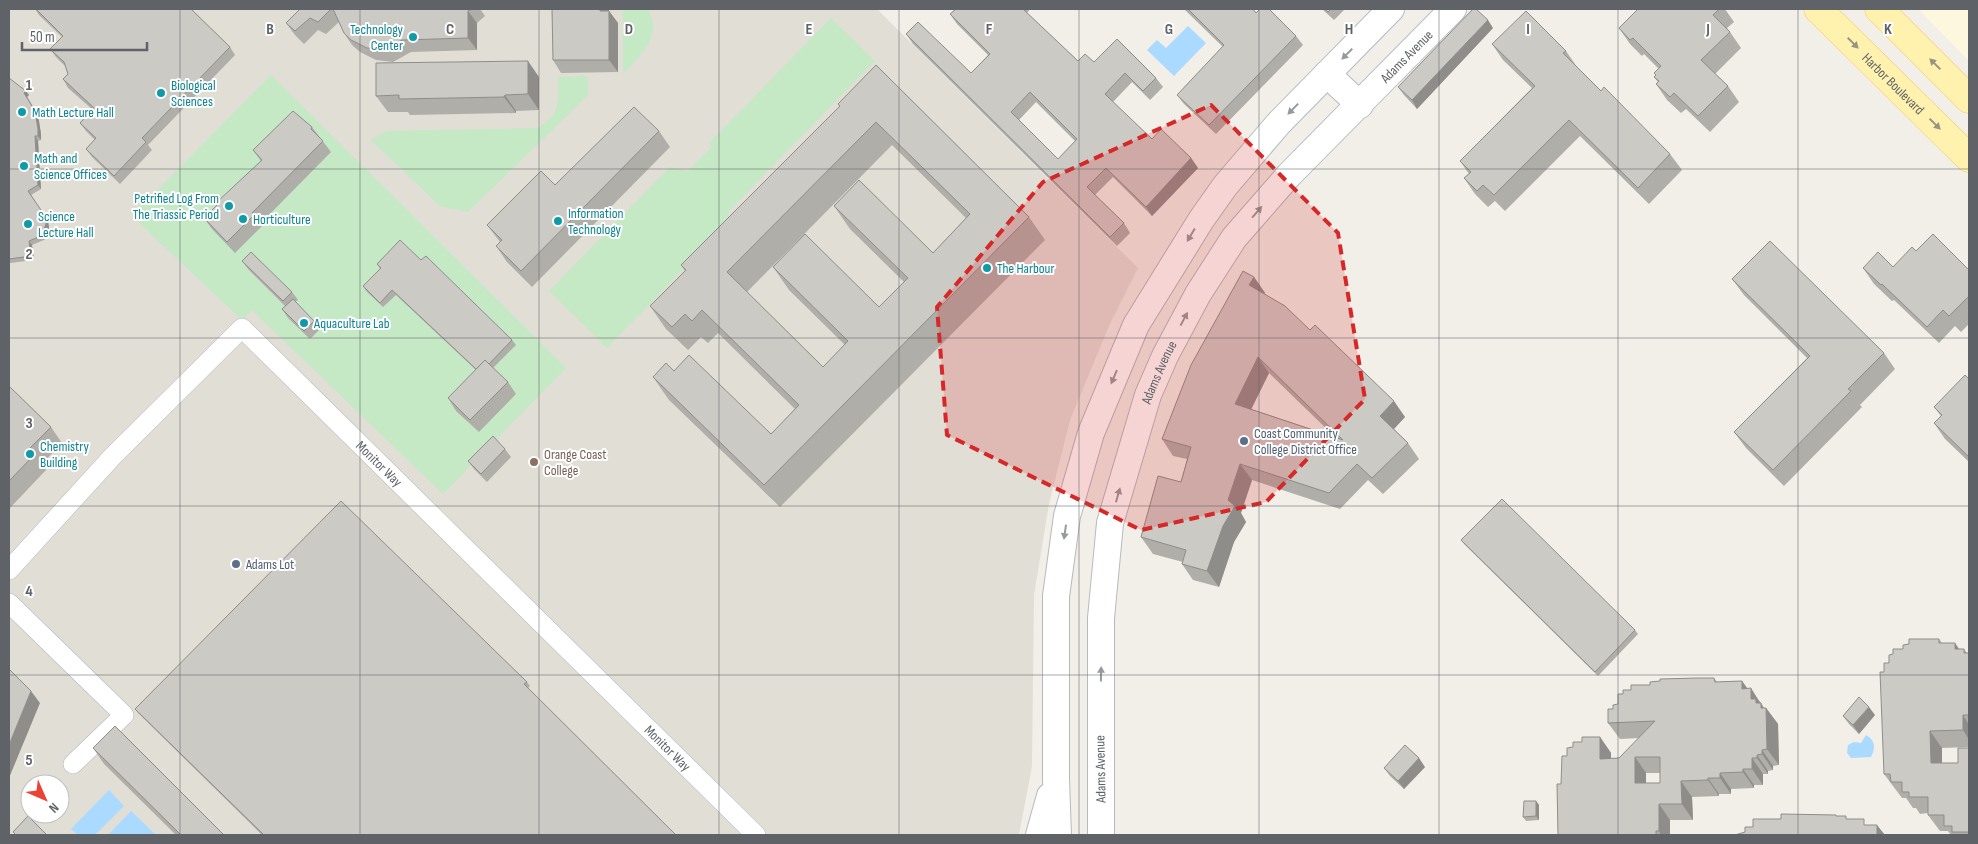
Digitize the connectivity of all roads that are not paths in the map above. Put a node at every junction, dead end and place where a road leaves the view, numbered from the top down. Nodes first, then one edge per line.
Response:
1 (1391, 9) edge
2 (1428, 9) edge
3 (1452, 9) edge
4 (1818, 9) edge
5 (1879, 9) edge
6 (1327, 74) junction
7 (1969, 99) edge
8 (1360, 105) junction
9 (1969, 158) edge
10 (1166, 276) junction
11 (1198, 294) junction
12 (9, 570) edge
13 (9, 603) edge
14 (73, 764) dead end
15 (1056, 778) junction
16 (756, 835) edge
17 (1039, 835) edge
18 (1058, 835) edge
19 (1101, 835) edge

1 -> 6 main road
2 - 8 main road
3 - 8 main road, Adams Avenue
4 -> 9 main road, Harbor Boulevard
7 -> 5 main road
6 - 8 main road
6 -> 10 main road
11 -> 8 main road, Adams Avenue
10 - 11 main road
10 -> 15 main road
19 -> 11 main road, Adams Avenue
12 - 16 street, Monitor Way
13 - 14 street
15 - 17 main road
15 - 18 main road

